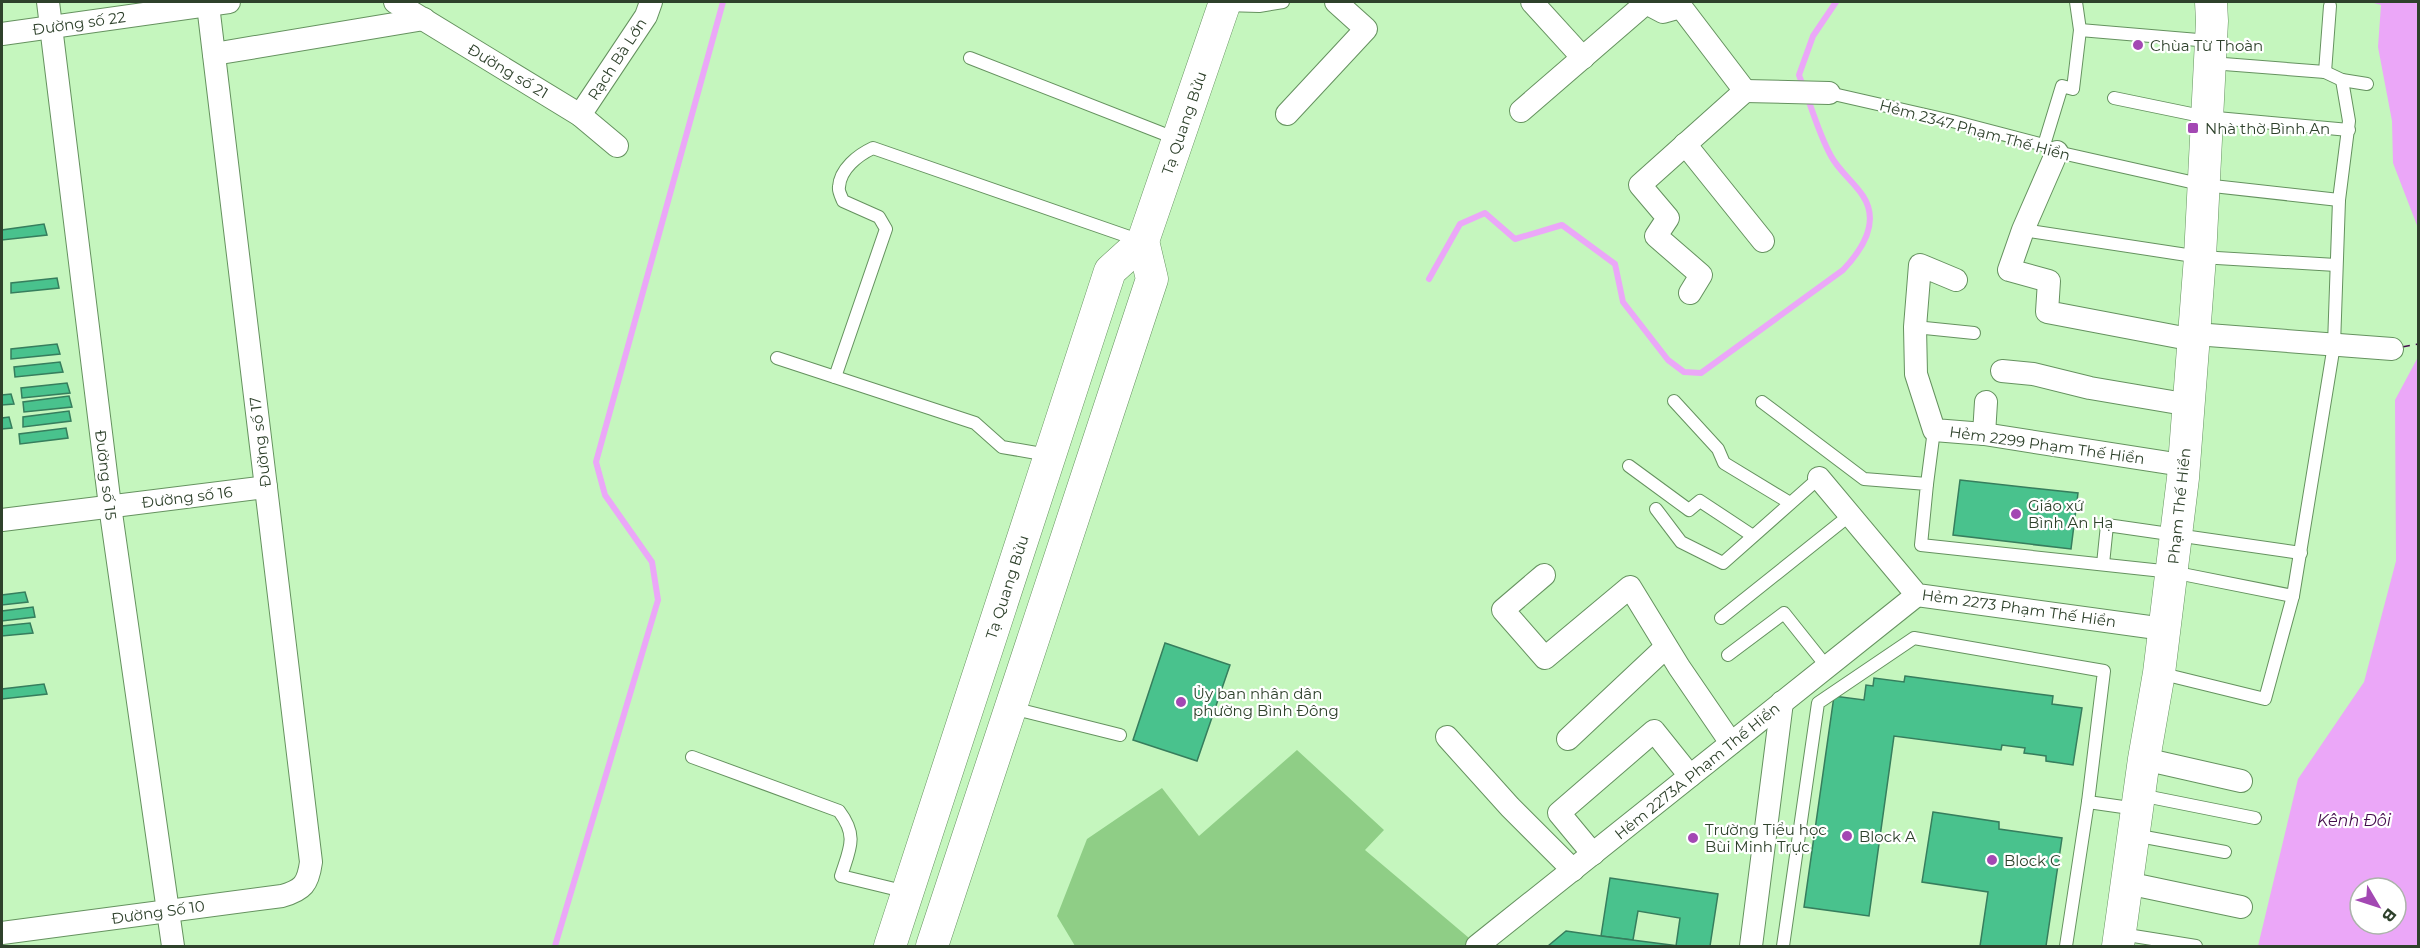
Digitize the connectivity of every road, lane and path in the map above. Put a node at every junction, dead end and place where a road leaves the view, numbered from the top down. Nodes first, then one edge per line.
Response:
1 (48, 2) edge
2 (395, 2) edge
3 (651, 2) edge
4 (1283, 2) edge
5 (1336, 2) edge
6 (1532, 2) edge
7 (2076, 2) edge
8 (218, 3) edge
9 (1221, 3) edge
10 (1683, 4) edge
11 (2330, 6) dead end
12 (424, 19) junction
13 (2209, 26) edge
14 (51, 27) junction
15 (2080, 30) junction
16 (2, 34) edge
17 (214, 54) junction
18 (970, 58) dead end
19 (1583, 58) junction
20 (2325, 72) junction
21 (2342, 80) junction
22 (2367, 84) dead end
23 (1744, 91) junction
24 (1829, 93) joint
25 (2114, 98) dead end
26 (1521, 111) dead end
27 (1287, 114) dead end
28 (580, 115) junction
29 (2206, 117) junction
30 (2349, 130) junction
31 (1178, 140) junction
32 (1685, 144) junction
33 (617, 146) dead end
34 (2051, 149) junction
35 (2204, 185) junction
36 (2340, 200) junction
37 (2023, 230) junction
38 (1143, 241) junction
39 (1763, 241) dead end
40 (2200, 257) junction
41 (2336, 265) junction
42 (1956, 280) dead end
43 (1690, 293) dead end
44 (1915, 327) junction
45 (1974, 333) dead end
46 (2195, 337) junction
47 (2334, 345) junction
48 (2391, 349) dead end
49 (777, 358) dead end
50 (2002, 371) dead end
51 (835, 377) junction
52 (1674, 401) dead end
53 (1762, 402) dead end
54 (1986, 402) dead end
55 (2190, 405) junction
56 (1934, 430) junction
57 (1984, 434) junction
58 (1050, 456) junction
59 (2183, 462) junction
60 (1629, 466) dead end
61 (1818, 477) joint
62 (1927, 484) junction
63 (266, 487) junction
64 (1790, 503) junction
65 (110, 506) junction
66 (1656, 509) dead end
67 (1850, 515) junction
68 (2, 520) edge
69 (2176, 534) junction
70 (1753, 536) junction
71 (2301, 553) junction
72 (2103, 564) junction
73 (2172, 572) junction
74 (1544, 575) dead end
75 (1917, 595) junction
76 (2293, 596) junction
77 (1721, 618) dead end
78 (2164, 629) junction
79 (1666, 647) junction
80 (1728, 655) dead end
81 (1827, 667) junction
82 (2159, 673) junction
83 (972, 695) junction
84 (1782, 702) junction
85 (1011, 707) junction
86 (1120, 735) dead end
87 (1447, 737) dead end
88 (1568, 739) dead end
89 (1731, 743) junction
90 (692, 757) dead end
91 (2144, 759) junction
92 (1690, 776) junction
93 (2241, 781) dead end
94 (2088, 802) junction
95 (2136, 812) junction
96 (2255, 818) dead end
97 (2225, 852) dead end
98 (1593, 854) junction
99 (1573, 870) junction
100 (309, 878) joint
101 (2127, 883) junction
102 (908, 892) junction
103 (2241, 907) dead end
104 (168, 911) junction
105 (2, 933) edge
106 (2119, 940) edge
107 (173, 946) edge
108 (890, 946) edge
109 (932, 946) edge
110 (1477, 946) edge
111 (1751, 946) edge
112 (1783, 946) edge
113 (2066, 946) edge
114 (2196, 946) edge

1 - 14 street, Đường số 15
2 - 12 street, Đường số 21
3 - 28 street, Rạch Bà Lớn
4 - 9 lane
5 - 27 street
6 - 19 street
7 - 15 lane
8 - 14 street, Đường số 22
8 - 17 street, Đường số 17
9 - 31 street, Tạ Quang Bửu
10 - 19 street
10 - 23 street
11 - 20 lane
12 - 17 street
12 - 28 street, Đường số 21
13 - 15 lane
13 - 20 lane
13 - 29 street, Phạm Thế Hiển
14 - 16 street, Đường số 22
14 - 65 street, Đường số 15
15 - 34 lane
17 - 63 street, Đường số 17
18 - 31 lane
19 - 26 street
20 - 21 lane
21 - 22 lane
21 - 30 lane
23 - 24 street, Hẻm 2347 Phạm Thế Hiển
23 - 32 street
24 - 34 lane, Hẻm 2347 Phạm Thế Hiển
25 - 29 lane
28 - 33 street, Đường số 21
29 - 30 lane
29 - 35 street, Phạm Thế Hiển
30 - 36 lane
31 - 38 street, Tạ Quang Bửu
32 - 39 street
32 - 43 street
34 - 35 lane, Hẻm 2347 Phạm Thế Hiển
34 - 37 street
35 - 36 lane, Hẻm 2347 Phạm Thế Hiển
35 - 40 street, Phạm Thế Hiển
36 - 41 lane
37 - 40 lane
37 - 46 street
38 - 51 lane
38 - 58 street, Tạ Quang Bửu
38 - 85 street
40 - 41 lane
40 - 46 street, Phạm Thế Hiển
41 - 47 lane
42 - 44 street, Hẻm 2299 Phạm Thế Hiển
44 - 45 lane
44 - 56 street, Hẻm 2299 Phạm Thế Hiển
46 - 47 street
46 - 55 street, Phạm Thế Hiển
47 - 48 street
47 - 71 lane
49 - 51 lane
50 - 55 street
51 - 58 lane
52 - 64 lane
53 - 62 lane
54 - 57 street
55 - 59 street, Phạm Thế Hiển
56 - 57 street, Hẻm 2299 Phạm Thế Hiển
56 - 62 lane
57 - 59 street, Hẻm 2299 Phạm Thế Hiển
58 - 83 street, Tạ Quang Bửu
59 - 69 street, Phạm Thế Hiển
60 - 70 lane
61 - 64 lane
61 - 67 street, Hẻm 2273 Phạm Thế Hiển
62 - 72 lane
63 - 65 street, Đường số 16
63 - 100 street, Đường số 17
64 - 70 lane
65 - 68 street, Đường số 16
65 - 104 street, Đường số 15
66 - 70 lane
67 - 75 street, Hẻm 2273 Phạm Thế Hiển
67 - 77 lane
69 - 71 lane
69 - 72 lane
69 - 73 street, Phạm Thế Hiển
71 - 76 lane
72 - 73 lane
73 - 76 lane
73 - 78 street, Phạm Thế Hiển
74 - 79 street
75 - 78 street, Hẻm 2273 Phạm Thế Hiển
75 - 81 street, Hẻm 2273A Phạm Thế Hiển
76 - 82 lane
78 - 82 street, Phạm Thế Hiển
79 - 88 street
79 - 89 street
80 - 81 lane
81 - 84 street, Hẻm 2273A Phạm Thế Hiển
82 - 91 street, Phạm Thế Hiển
83 - 85 street
83 - 102 street, Tạ Quang Bửu
84 - 89 street, Hẻm 2273A Phạm Thế Hiển
84 - 111 street
85 - 86 lane
85 - 109 street
87 - 99 street
89 - 92 street, Hẻm 2273A Phạm Thế Hiển
90 - 102 lane
91 - 93 street
91 - 95 street, Phạm Thế Hiển
92 - 98 street, Hẻm 2273A Phạm Thế Hiển
92 - 98 street
94 - 95 lane
94 - 112 lane
94 - 113 lane
95 - 96 lane
95 - 97 lane
95 - 101 street, Phạm Thế Hiển
98 - 99 street, Hẻm 2273A Phạm Thế Hiển
99 - 110 street, Hẻm 2273A Phạm Thế Hiển
100 - 104 street, Đường Số 10
101 - 103 street
101 - 106 street, Phạm Thế Hiển
102 - 108 street, Tạ Quang Bửu
104 - 105 street, Đường Số 10
104 - 107 street, Đường số 15
106 - 114 lane

